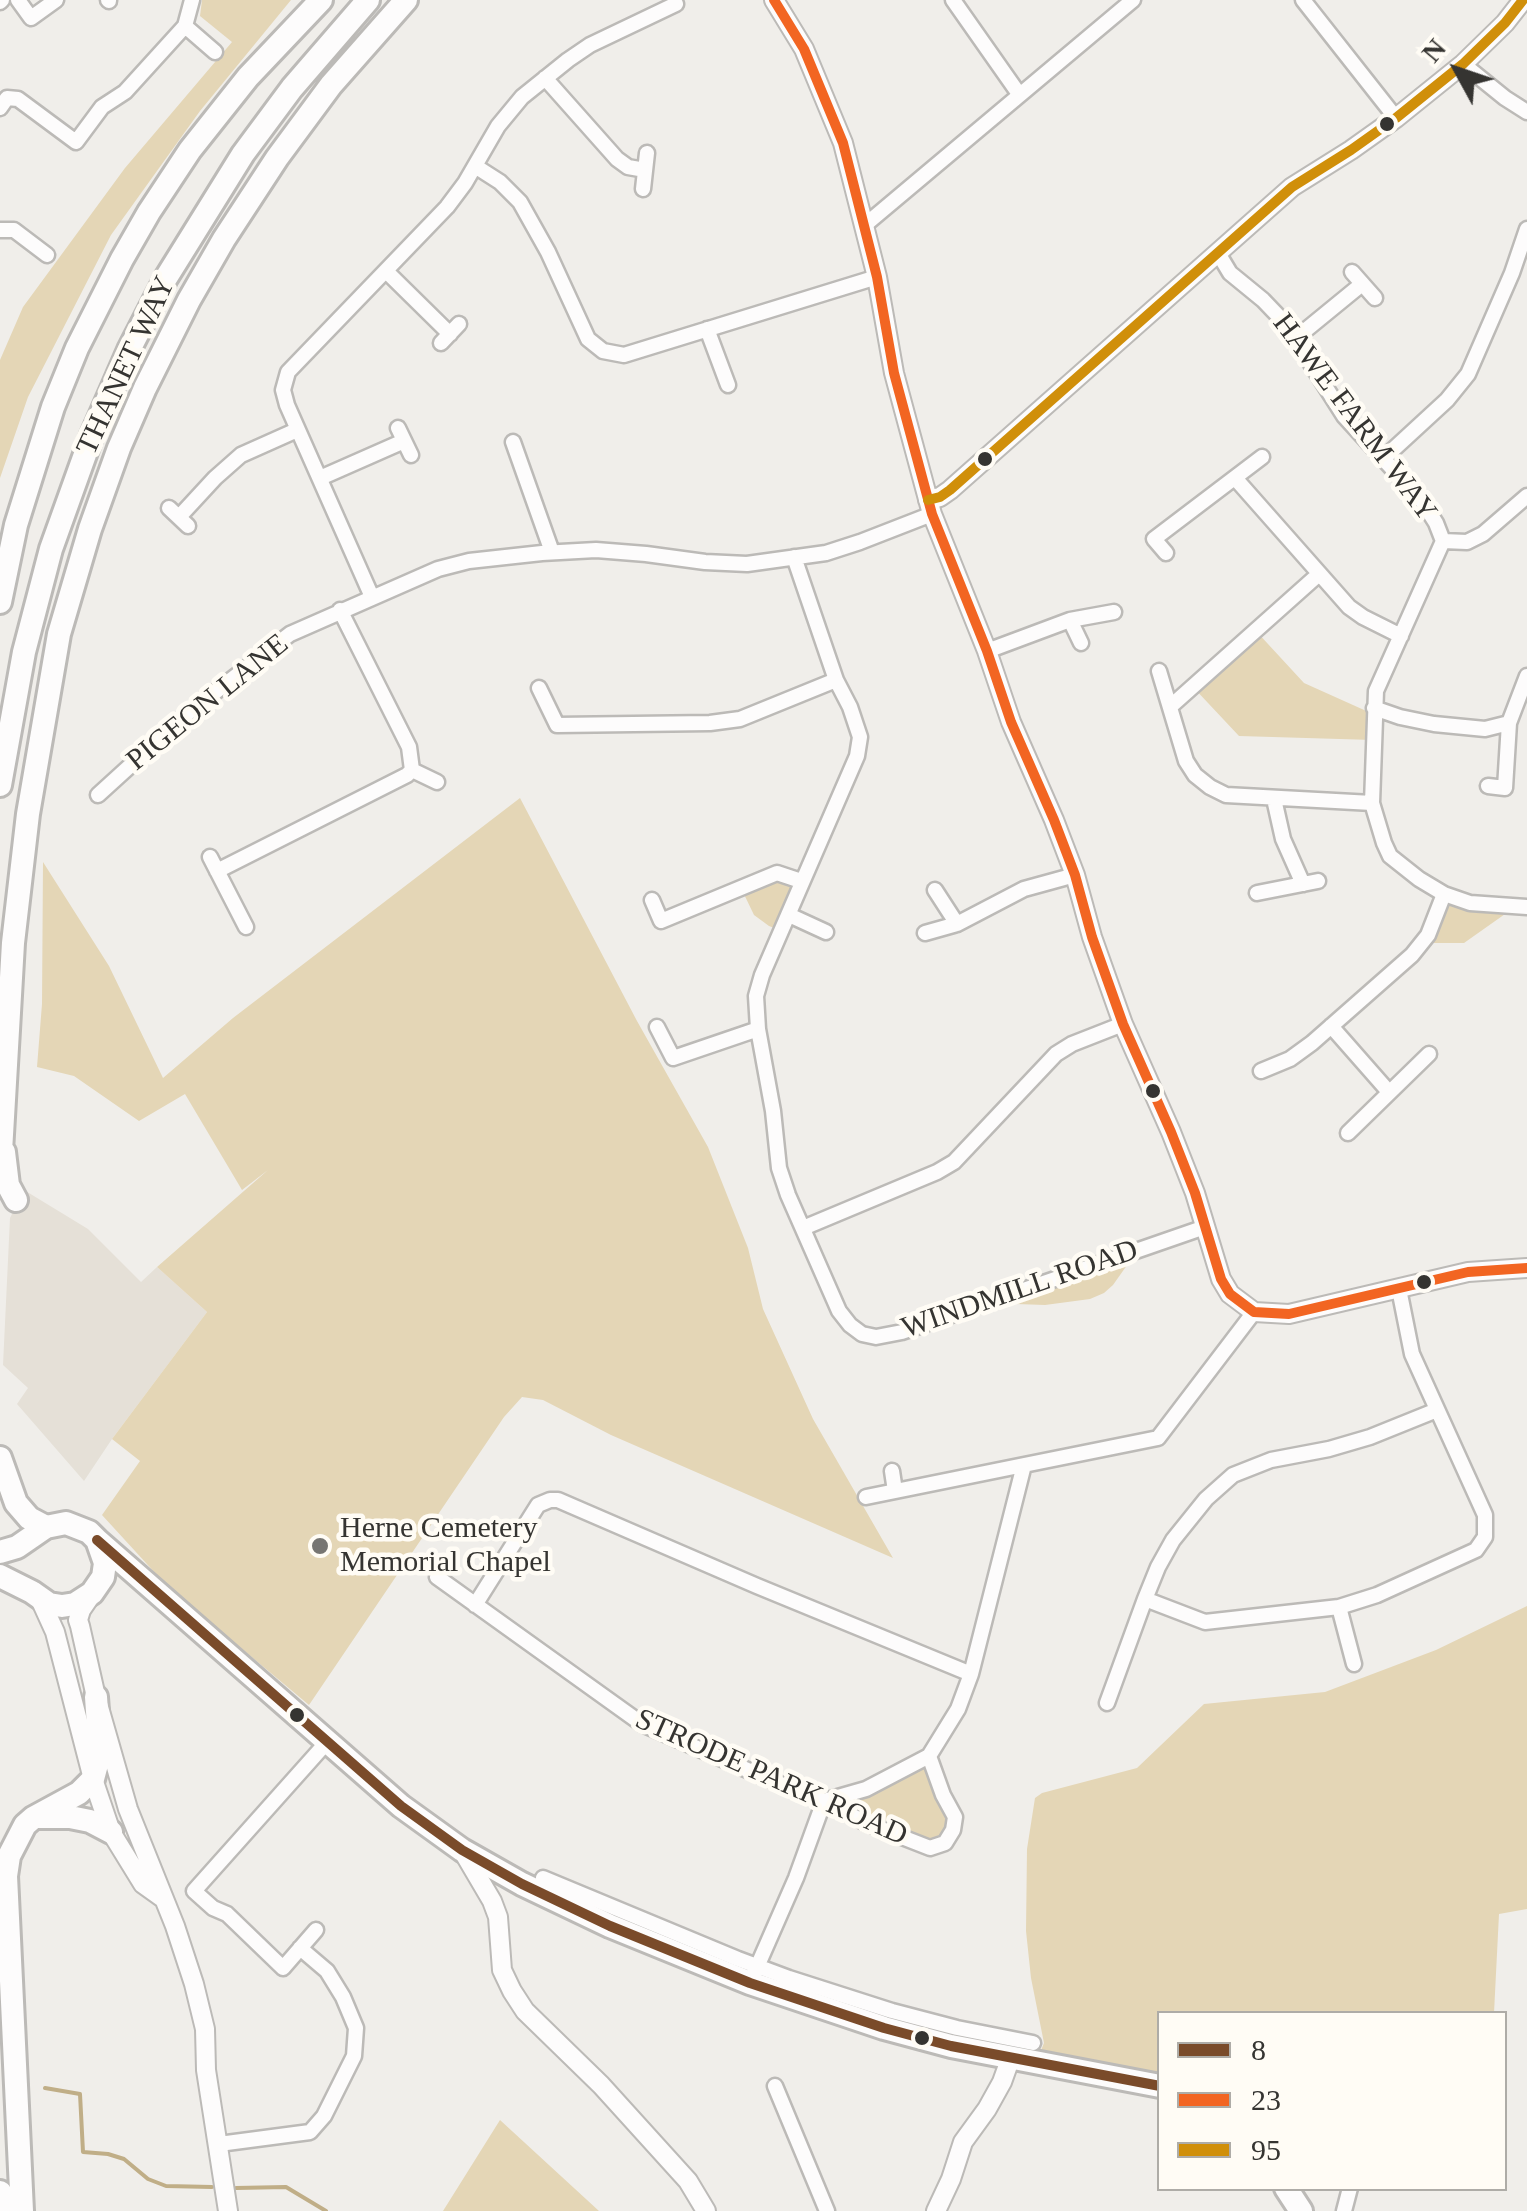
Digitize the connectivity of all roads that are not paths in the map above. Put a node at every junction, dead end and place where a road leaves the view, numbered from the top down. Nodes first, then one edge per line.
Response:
1 (18, 0) edge
2 (56, 0) edge
3 (192, 0) edge
4 (321, 0) edge
5 (368, 0) edge
6 (406, 0) edge
7 (774, 0) edge
8 (953, 0) edge
9 (1133, 0) edge
10 (1524, 0) edge
11 (1305, 1) edge
12 (676, 4) dead end
13 (185, 26) junction
14 (215, 52) dead end
15 (1463, 64) junction
16 (546, 78) junction
17 (1019, 94) junction
18 (2, 97) edge
19 (1527, 112) edge
20 (1396, 118) junction
21 (647, 153) dead end
22 (476, 166) junction
23 (645, 170) junction
24 (643, 189) dead end
25 (864, 225) junction
26 (1527, 229) edge
27 (0, 230) edge
28 (1218, 253) junction
29 (47, 254) dead end
30 (386, 271) junction
31 (877, 277) junction
32 (1375, 298) dead end
33 (707, 329) junction
34 (450, 334) dead end
35 (1296, 338) junction
36 (728, 385) dead end
37 (53, 407) junction
38 (297, 430) junction
39 (404, 441) dead end
40 (513, 442) dead end
41 (1262, 457) dead end
42 (1384, 458) junction
43 (320, 478) junction
44 (1236, 478) junction
45 (1527, 496) edge
46 (930, 507) junction
47 (179, 517) dead end
48 (0, 527) edge
49 (1442, 541) junction
50 (552, 552) junction
51 (1166, 554) dead end
52 (794, 557) junction
53 (1318, 574) junction
54 (372, 597) junction
55 (0, 602) edge
56 (340, 610) junction
57 (1114, 612) dead end
58 (1070, 620) junction
59 (1401, 636) junction
60 (1081, 644) dead end
61 (987, 650) junction
62 (1159, 671) dead end
63 (1527, 676) edge
64 (836, 680) junction
65 (539, 688) dead end
66 (1171, 706) junction
67 (1374, 708) junction
68 (1509, 722) junction
69 (412, 770) junction
70 (437, 782) dead end
71 (0, 786) edge
72 (1488, 786) dead end
73 (98, 795) dead end
74 (1274, 798) junction
75 (1372, 803) junction
76 (1075, 875) junction
77 (801, 881) junction
78 (935, 890) dead end
79 (1257, 892) dead end
80 (1444, 894) junction
81 (652, 900) dead end
82 (1527, 907) edge
83 (789, 915) junction
84 (957, 924) junction
85 (246, 927) dead end
86 (826, 932) dead end
87 (925, 933) dead end
88 (1123, 1024) junction
89 (1330, 1026) junction
90 (657, 1028) dead end
91 (758, 1029) junction
92 (1429, 1054) dead end
93 (1261, 1071) dead end
94 (1389, 1092) junction
95 (1348, 1133) dead end
96 (1, 1134) edge
97 (0, 1169) edge
98 (16, 1200) dead end
99 (1205, 1227) junction
100 (803, 1228) junction
101 (1527, 1268) edge
102 (1399, 1289) junction
103 (1254, 1312) junction
104 (1438, 1410) junction
105 (0, 1458) edge
106 (1024, 1465) junction
107 (892, 1471) dead end
108 (895, 1491) junction
109 (866, 1497) dead end
110 (38, 1534) junction
111 (97, 1540) junction
112 (0, 1552) edge
113 (0, 1576) edge
114 (437, 1578) dead end
115 (94, 1591) junction
116 (155, 1592) junction
117 (36, 1595) junction
118 (1145, 1599) junction
119 (475, 1605) junction
120 (1339, 1608) junction
121 (1354, 1664) dead end
122 (971, 1674) junction
123 (96, 1697) junction
124 (1107, 1703) dead end
125 (327, 1742) junction
126 (928, 1756) junction
127 (93, 1780) junction
128 (824, 1801) junction
129 (33, 1818) junction
130 (111, 1832) junction
131 (462, 1850) junction
132 (542, 1878) dead end
133 (164, 1900) junction
134 (316, 1930) dead end
135 (300, 1948) junction
136 (754, 1975) junction
137 (1011, 2041) junction
138 (1033, 2043) dead end
139 (1157, 2085) edge
140 (775, 2086) dead end
141 (219, 2144) junction
142 (0, 2192) edge
143 (2, 2211) edge
144 (22, 2211) edge
145 (228, 2211) edge
146 (706, 2211) edge
147 (827, 2211) edge
148 (936, 2211) edge

1 - 2 street
3 - 13 street
4 - 37 main road, THANET WAY
5 - 71 main road, THANET WAY
6 - 96 main road
7 - 25 street
8 - 17 street
9 - 17 street
10 - 15 street
11 - 20 street
12 - 16 street
13 - 14 street
13 - 18 street
15 - 19 street
15 - 20 street
16 - 22 street
16 - 23 street
17 - 25 street
20 - 28 street
21 - 23 street
22 - 30 street
22 - 33 street
23 - 24 street
25 - 31 street
26 - 42 street
27 - 29 street
28 - 35 street, HAWE FARM WAY
28 - 46 street
30 - 34 street
30 - 38 street
31 - 33 street
31 - 46 street
32 - 35 street
33 - 36 street
35 - 42 street, HAWE FARM WAY
37 - 48 main road
37 - 55 main road, THANET WAY
38 - 43 street
38 - 47 street
39 - 43 street
40 - 50 street
41 - 44 street
42 - 49 street, HAWE FARM WAY
43 - 54 street
44 - 51 street
44 - 53 street
45 - 49 street
46 - 52 street, PIGEON LANE
46 - 61 street
49 - 59 street, HAWE FARM WAY
50 - 52 street, PIGEON LANE
50 - 54 street, PIGEON LANE
52 - 64 street, WINDMILL ROAD
53 - 59 street
53 - 66 street
54 - 56 street, PIGEON LANE
56 - 69 street
56 - 73 street, PIGEON LANE
57 - 58 street
58 - 60 street
58 - 61 street
59 - 67 street, HAWE FARM WAY
61 - 76 street
62 - 66 street
63 - 68 street
64 - 65 street
64 - 77 street, WINDMILL ROAD
66 - 74 street
67 - 68 street
67 - 75 street, HAWE FARM WAY
68 - 72 street
69 - 70 street
69 - 85 street
74 - 75 street
74 - 79 street
75 - 80 street, HAWE FARM WAY
76 - 84 street
76 - 88 street
77 - 81 street
77 - 83 street, WINDMILL ROAD
78 - 84 street
80 - 82 street, HAWE FARM WAY
80 - 89 street
83 - 86 street
83 - 91 street, WINDMILL ROAD
84 - 87 street
88 - 99 street
88 - 100 street
89 - 93 street
89 - 94 street
90 - 91 street
91 - 100 street, WINDMILL ROAD
92 - 94 street
94 - 95 street
96 - 97 main road
96 - 98 main road
99 - 100 street, WINDMILL ROAD
99 - 103 street
101 - 102 street
102 - 103 street
102 - 104 street
103 - 106 street
104 - 118 street
104 - 120 street
105 - 110 main road
106 - 108 street
106 - 122 street
107 - 108 street
108 - 109 street
110 - 111 main road
110 - 112 main road
111 - 115 main road
111 - 116 main road
113 - 117 main road
114 - 119 street, STRODE PARK ROAD
115 - 116 main road
115 - 117 main road
115 - 123 street
116 - 125 main road
117 - 127 street
118 - 120 street
118 - 124 street
119 - 122 street
119 - 128 street, STRODE PARK ROAD
120 - 121 street
122 - 126 street
123 - 127 main road
123 - 133 street
125 - 131 main road
125 - 135 street
126 - 128 street
126 - 128 street, STRODE PARK ROAD
127 - 129 main road
127 - 130 street
128 - 136 street
129 - 130 main road
129 - 144 main road
130 - 133 street
131 - 136 main road
131 - 146 street
132 - 136 street
133 - 141 street
134 - 135 street
135 - 141 street
136 - 137 main road
137 - 138 street
137 - 139 main road
137 - 148 street
140 - 147 street
141 - 145 street
142 - 143 main road

